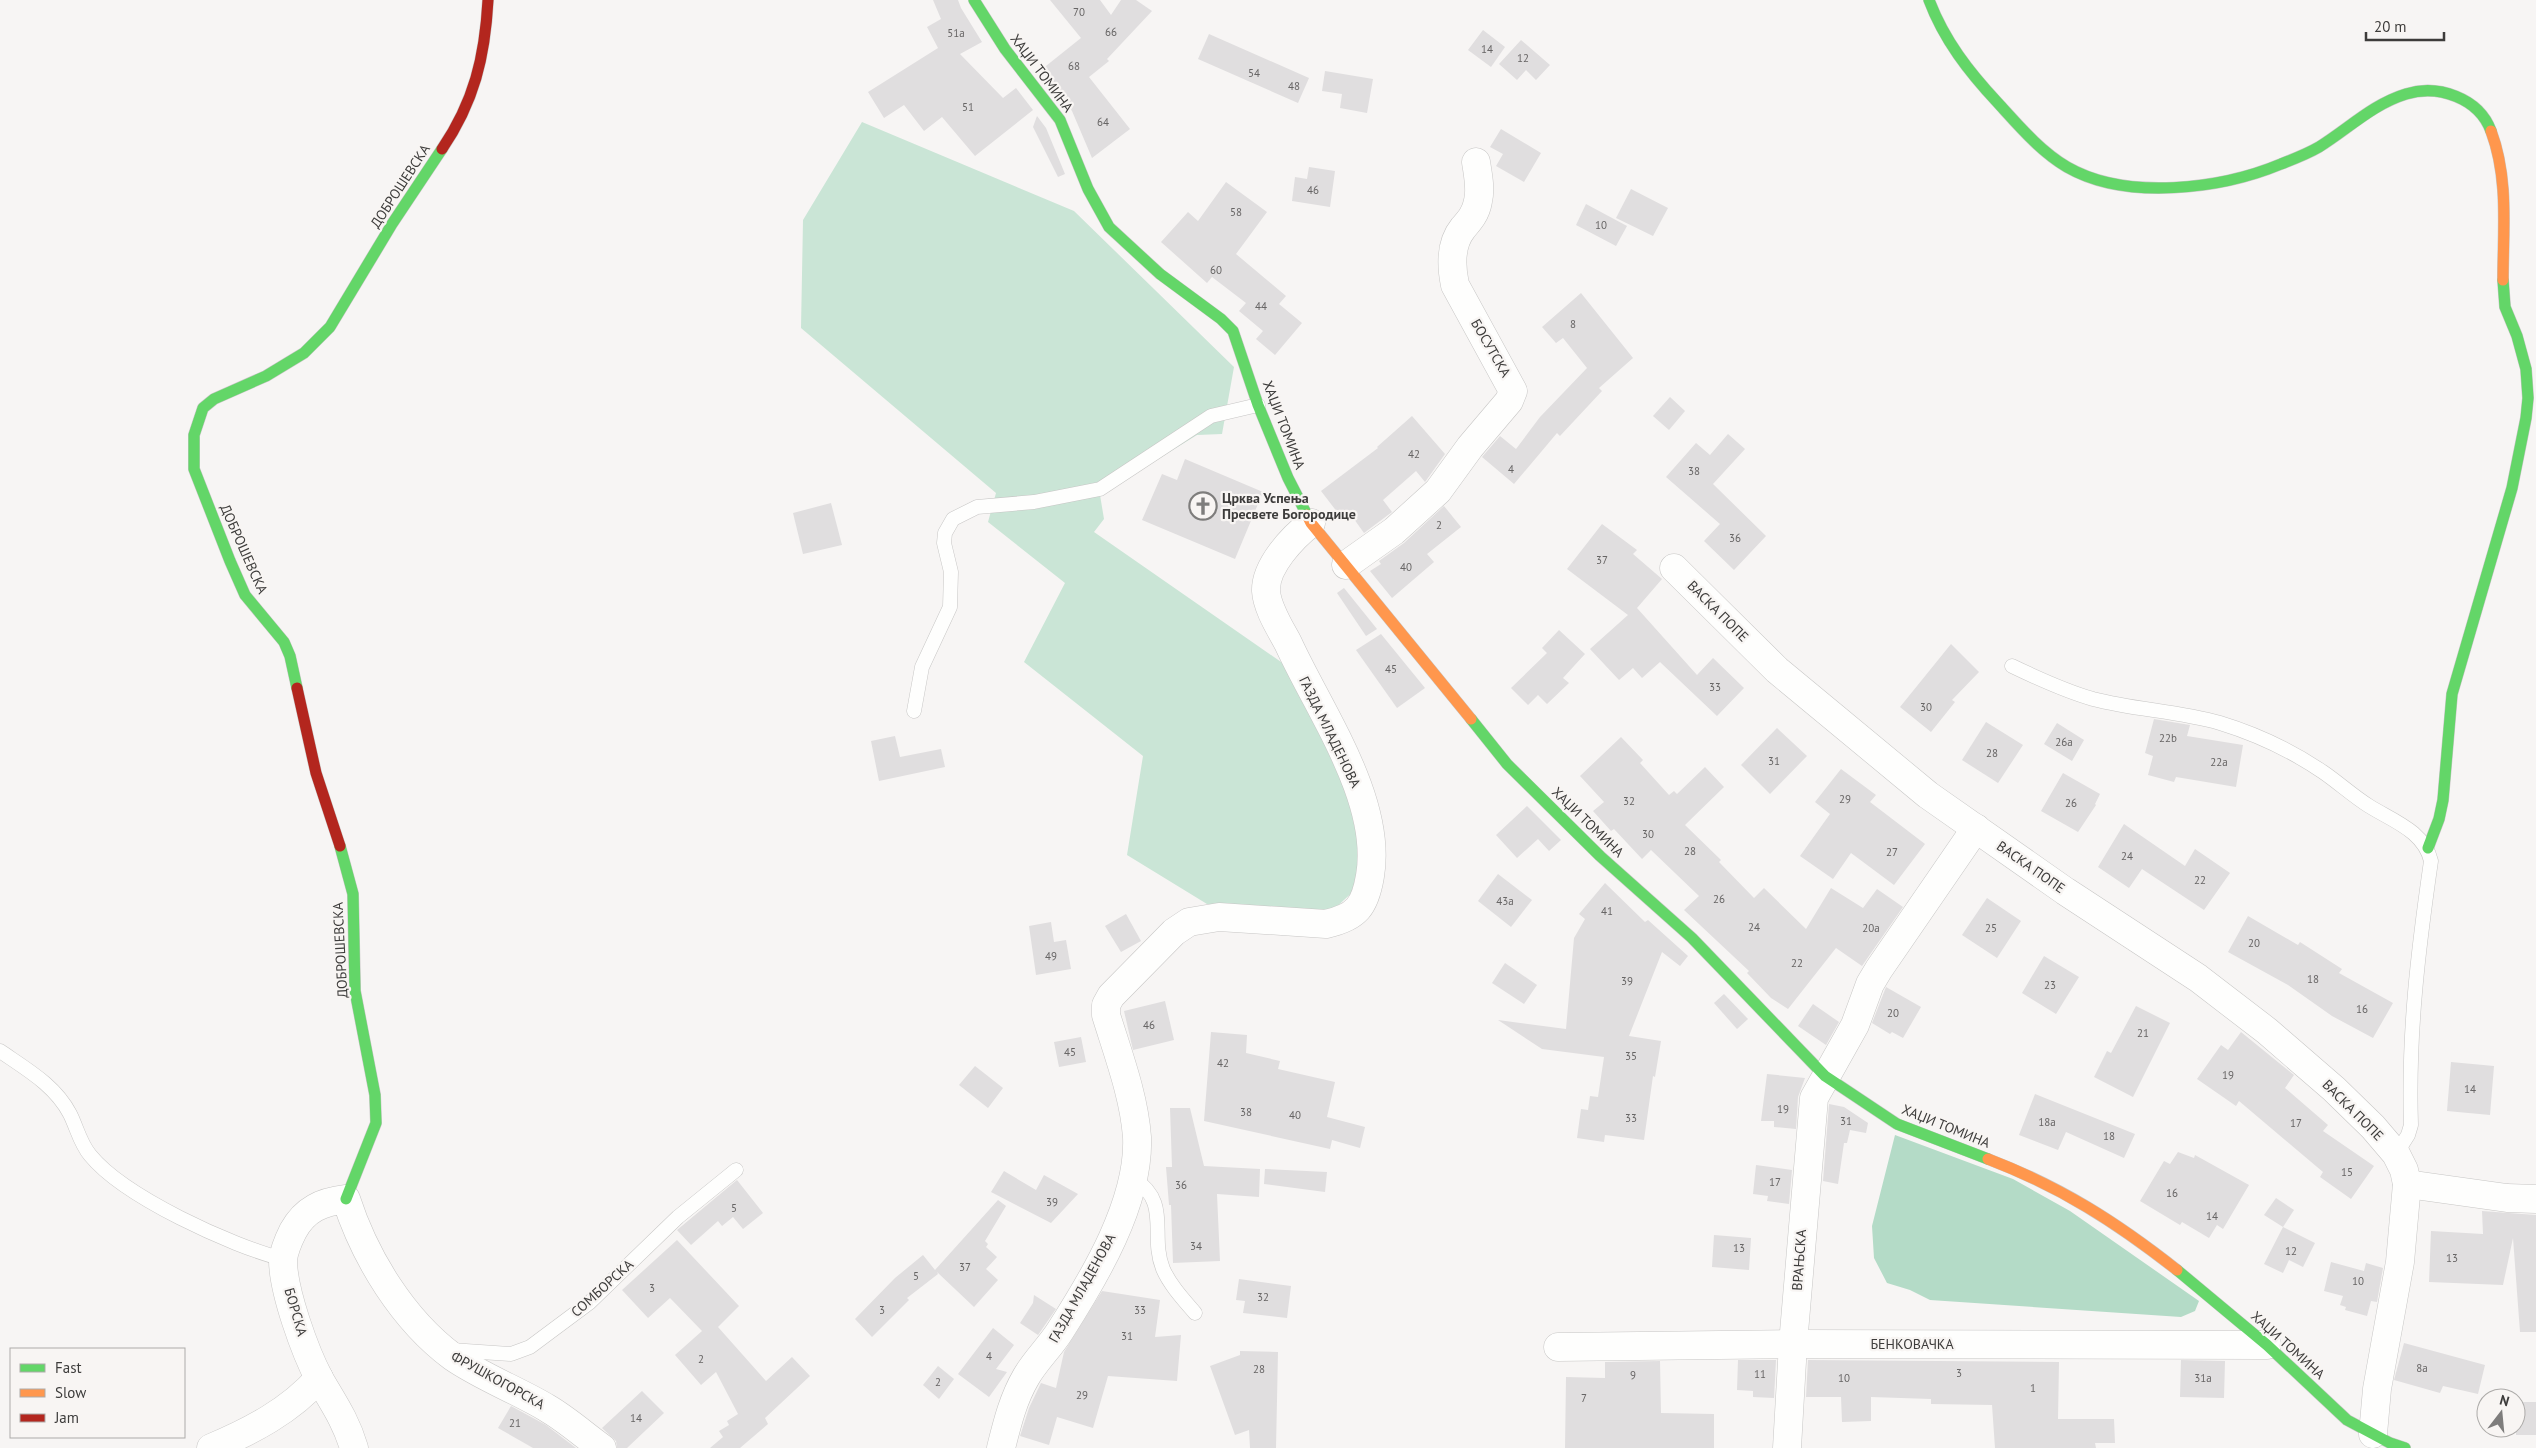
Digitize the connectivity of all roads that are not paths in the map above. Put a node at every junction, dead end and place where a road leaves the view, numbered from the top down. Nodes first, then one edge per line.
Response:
1 (488, 0) edge
2 (974, 0) edge
3 (1929, 0) edge
4 (1476, 162) dead end
5 (1258, 405) junction
6 (1311, 523) junction
7 (1346, 565) junction
8 (1674, 568) dead end
9 (2012, 666) dead end
10 (914, 711) dead end
11 (1976, 828) junction
12 (2428, 848) junction
13 (0, 1051) edge
14 (1825, 1076) junction
15 (2396, 1154) junction
16 (736, 1170) dead end
17 (1133, 1178) junction
18 (2407, 1184) junction
19 (346, 1199) junction
20 (2536, 1199) edge
21 (283, 1259) junction
22 (1195, 1313) dead end
23 (1793, 1344) junction
24 (2267, 1345) junction
25 (1558, 1347) dead end
26 (445, 1350) junction
27 (319, 1378) junction
28 (2373, 1434) junction
29 (211, 1448) edge
30 (354, 1448) edge
31 (602, 1448) edge
32 (1001, 1448) edge
33 (1787, 1448) edge
34 (2406, 1448) edge

1 - 19 street, ДОБРОШЕВСКА
2 - 5 street, ХАЏИ ТОМИНА
3 - 12 street
4 - 7 street, БОСУТСКА
5 - 6 street, ХАЏИ ТОМИНА
5 - 10 lane
6 - 7 street, ХАЏИ ТОМИНА
6 - 17 street, ГАЗДА МЛАДЕНОВА
7 - 14 street, ХАЏИ ТОМИНА
8 - 11 street, ВАСКА ПОПЕ
9 - 12 lane
11 - 14 street, ВРАЊСКА
11 - 15 street, ВАСКА ПОПЕ
12 - 15 lane, ВАСКА ПОПЕ
13 - 21 lane
14 - 23 street, ВРАЊСКА
14 - 24 street, ХАЏИ ТОМИНА
15 - 18 street, ВАСКА ПОПЕ
16 - 26 lane, СОМБОРСКА
17 - 22 lane
17 - 32 street, ГАЗДА МЛАДЕНОВА
18 - 20 street
18 - 28 street, ВАСКА ПОПЕ
19 - 21 street
19 - 26 street, ФРУШКОГОРСКА
21 - 27 street, БОРСКА
23 - 24 street, БЕНКОВАЧКА
23 - 25 street, БЕНКОВАЧКА
23 - 33 street, ВРАЊСКА
24 - 28 street, ХАЏИ ТОМИНА
26 - 31 street, ФРУШКОГОРСКА
27 - 29 street
27 - 30 street, БОРСКА
28 - 34 street, ХАЏИ ТОМИНА

